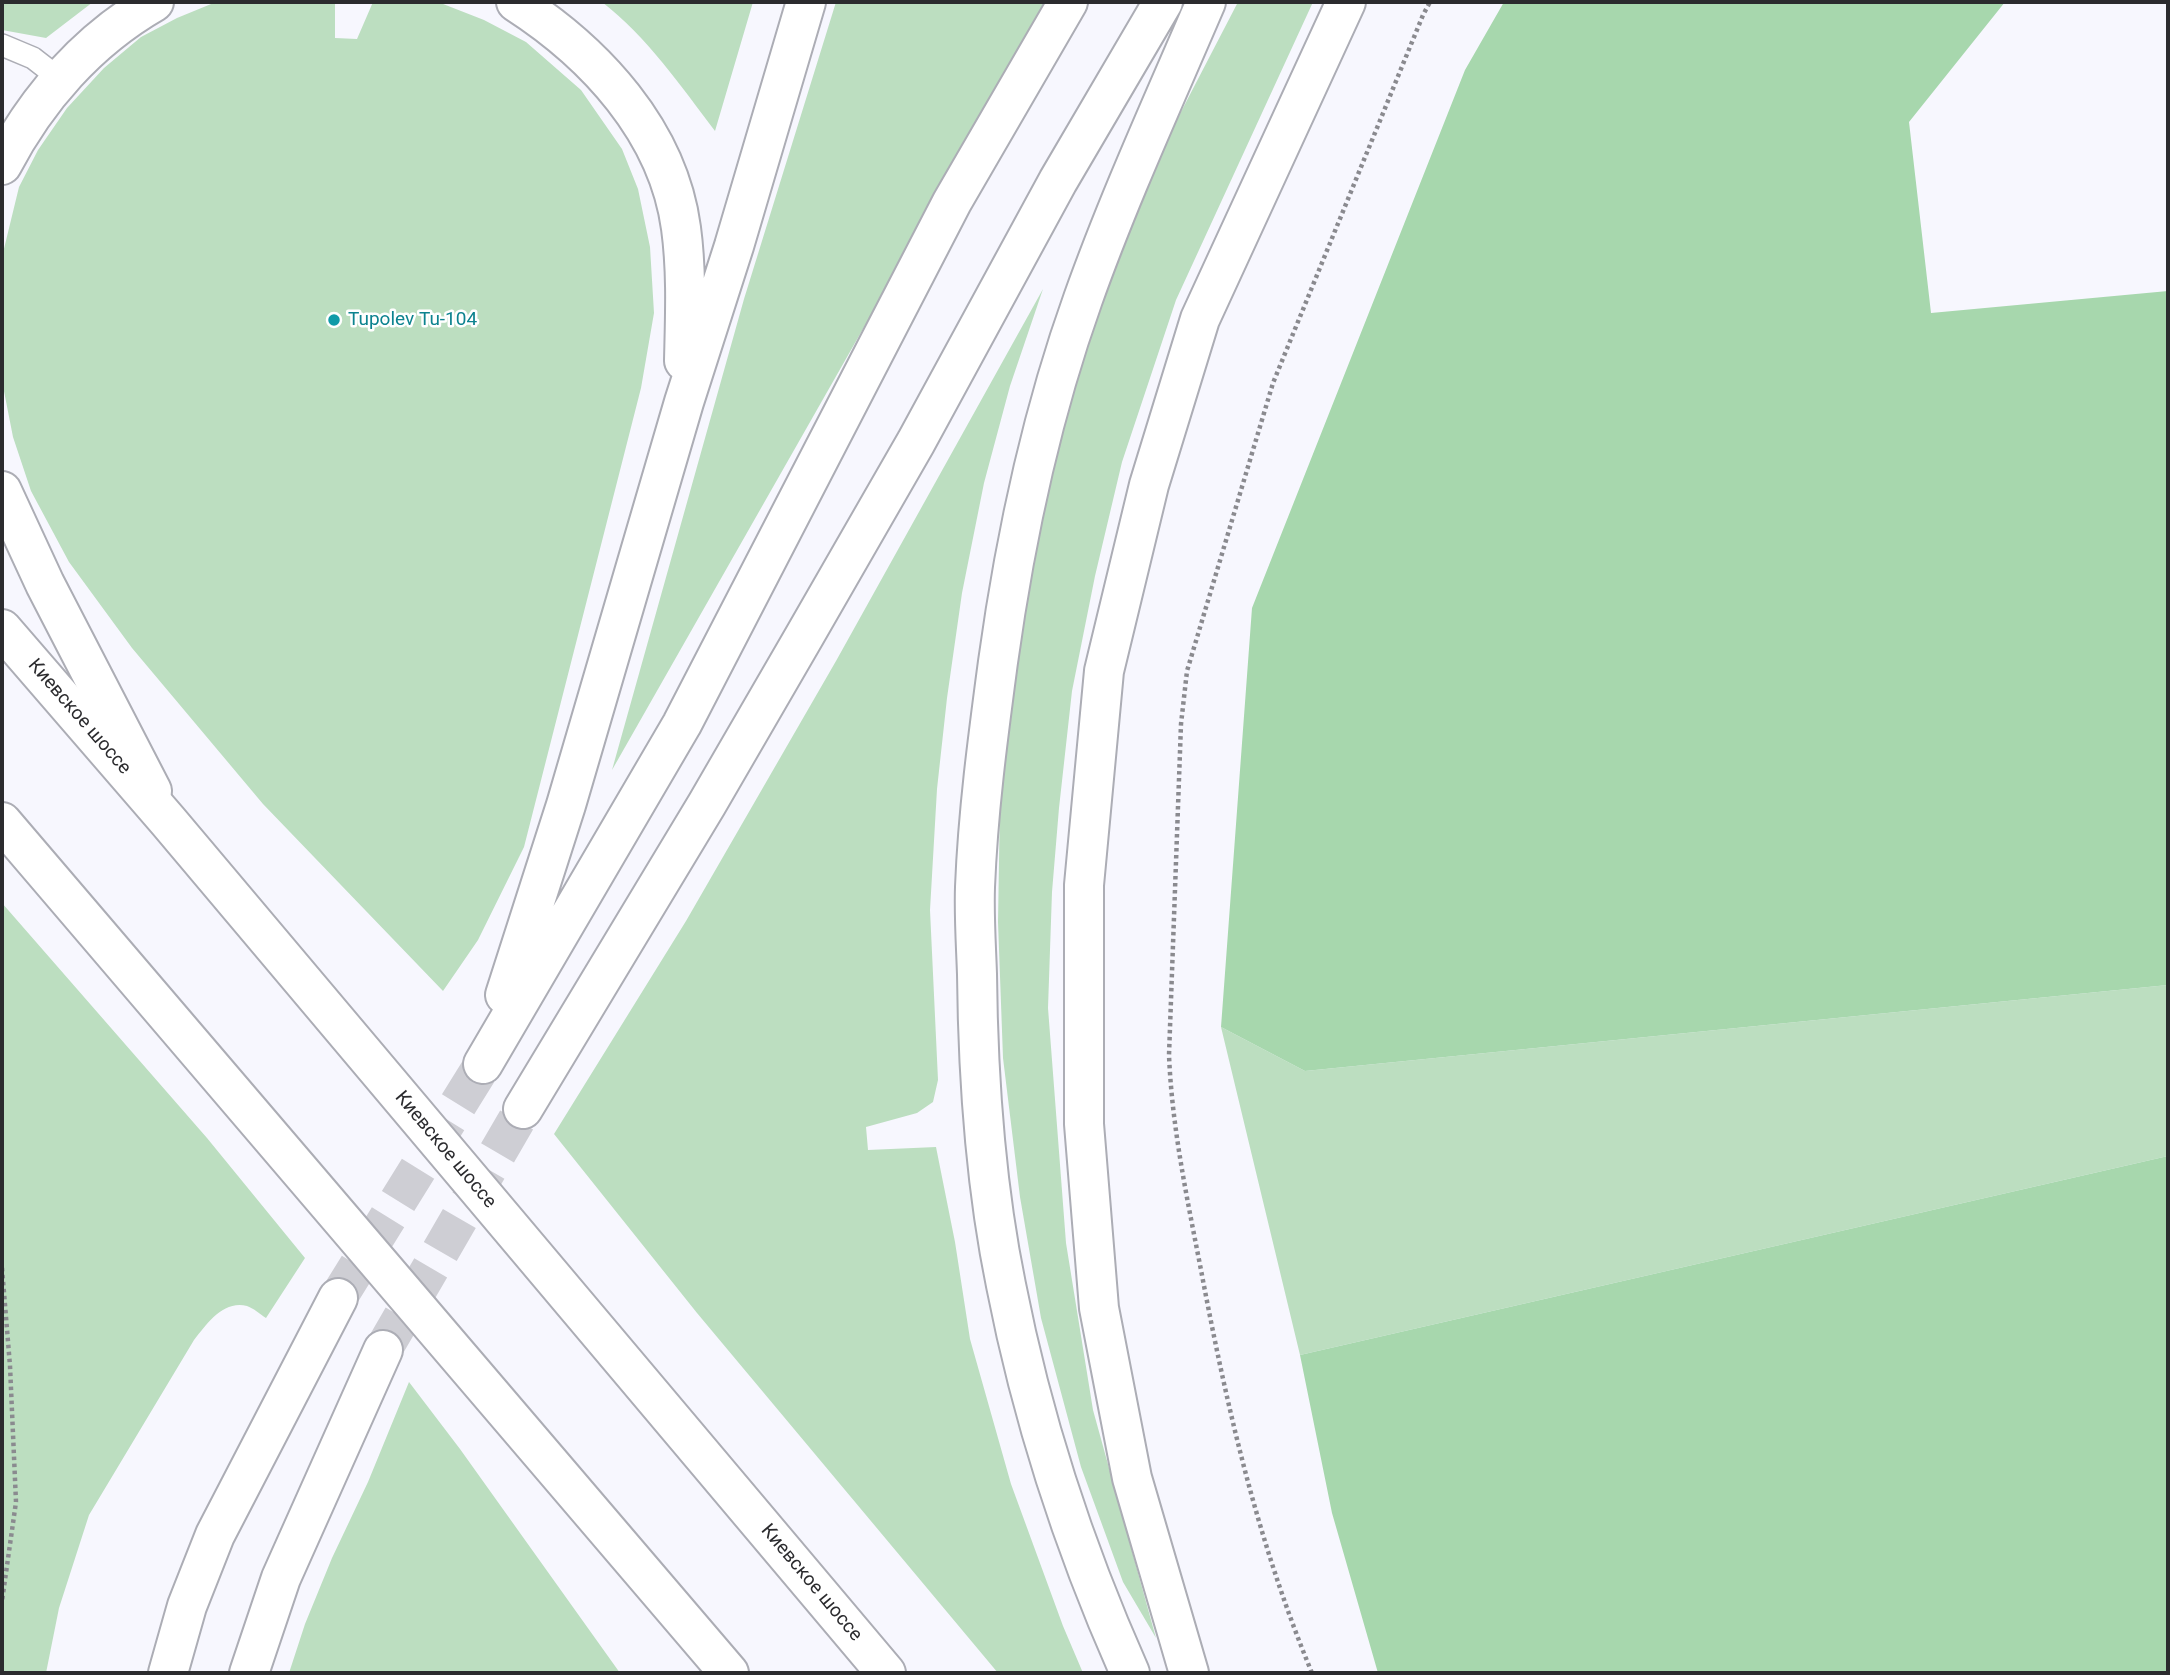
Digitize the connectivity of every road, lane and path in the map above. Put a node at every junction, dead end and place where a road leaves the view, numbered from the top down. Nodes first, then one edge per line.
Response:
1 (155, 2) edge
2 (516, 2) edge
3 (806, 2) edge
4 (1068, 2) edge
5 (1163, 2) edge
6 (1206, 2) edge
7 (1346, 2) edge
8 (1430, 2) edge
9 (2, 45) edge
10 (60, 79) junction
11 (2, 165) edge
12 (684, 402) junction
13 (2, 491) edge
14 (2, 629) edge
15 (168, 821) junction
16 (2, 822) edge
17 (523, 1109) tunnel mouth
18 (2, 1268) edge
19 (338, 1298) tunnel mouth
20 (383, 1350) tunnel mouth
21 (2, 1601) edge
22 (168, 1673) edge
23 (249, 1673) edge
24 (729, 1673) edge
25 (886, 1673) edge
26 (1130, 1673) edge
27 (1189, 1673) edge
28 (1312, 1673) edge

1 - 10 main road
2 - 12 main road
3 - 12 main road
4 - 12 main road
5 - 17 main road
6 - 26 main road
7 - 27 main road
8 - 28 path
9 - 10 lane
10 - 11 main road
13 - 15 main road
14 - 15 main road, Киевское шоссе
15 - 25 main road, Киевское шоссе
16 - 24 main road
18 - 21 path
19 - 22 main road
20 - 23 main road

